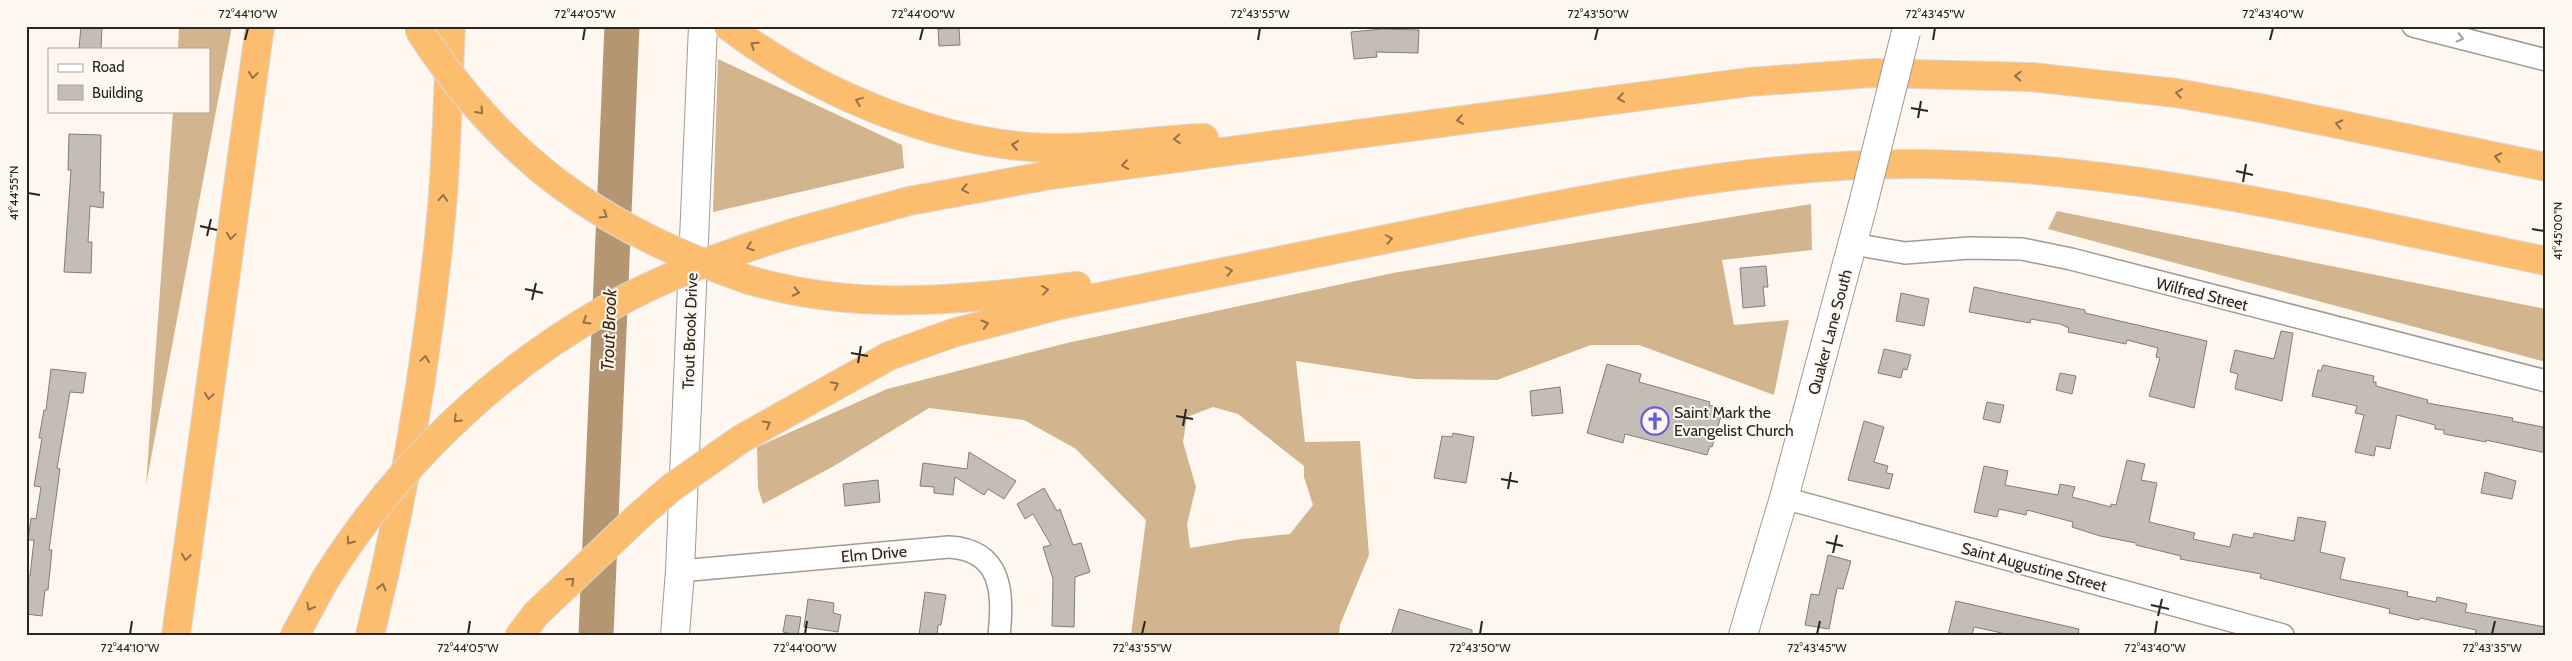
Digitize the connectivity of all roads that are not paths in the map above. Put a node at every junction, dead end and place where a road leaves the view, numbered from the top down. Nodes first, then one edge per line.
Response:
1 (260, 26) edge
2 (451, 26) edge
3 (703, 26) edge
4 (728, 26) edge
5 (2413, 26) edge
6 (418, 28) edge
7 (1907, 29) edge
8 (2546, 60) edge
9 (1295, 142) junction
10 (2546, 167) edge
11 (1853, 244) junction
12 (2546, 261) edge
13 (1201, 277) junction
14 (2546, 381) edge
15 (1784, 498) junction
16 (680, 571) junction
17 (528, 625) edge
18 (176, 635) edge
19 (295, 635) edge
20 (370, 635) edge
21 (676, 635) edge
22 (999, 635) edge
23 (1743, 635) edge
24 (2283, 635) edge

1 -> 18 highway
20 -> 2 highway
3 - 16 main road, Trout Brook Drive
9 -> 4 highway
5 -> 8 street
6 -> 13 highway, bridge
7 - 11 main road, Quaker Lane South, bridge
10 -> 9 highway
9 -> 19 highway, bridge
11 - 14 street, Wilfred Street
11 - 15 main road, Quaker Lane South
13 -> 12 highway
17 -> 13 highway, bridge
15 - 23 main road, Quaker Lane South
15 - 24 street, Saint Augustine Street
16 - 21 main road, Trout Brook Drive
16 - 22 street, Elm Drive

